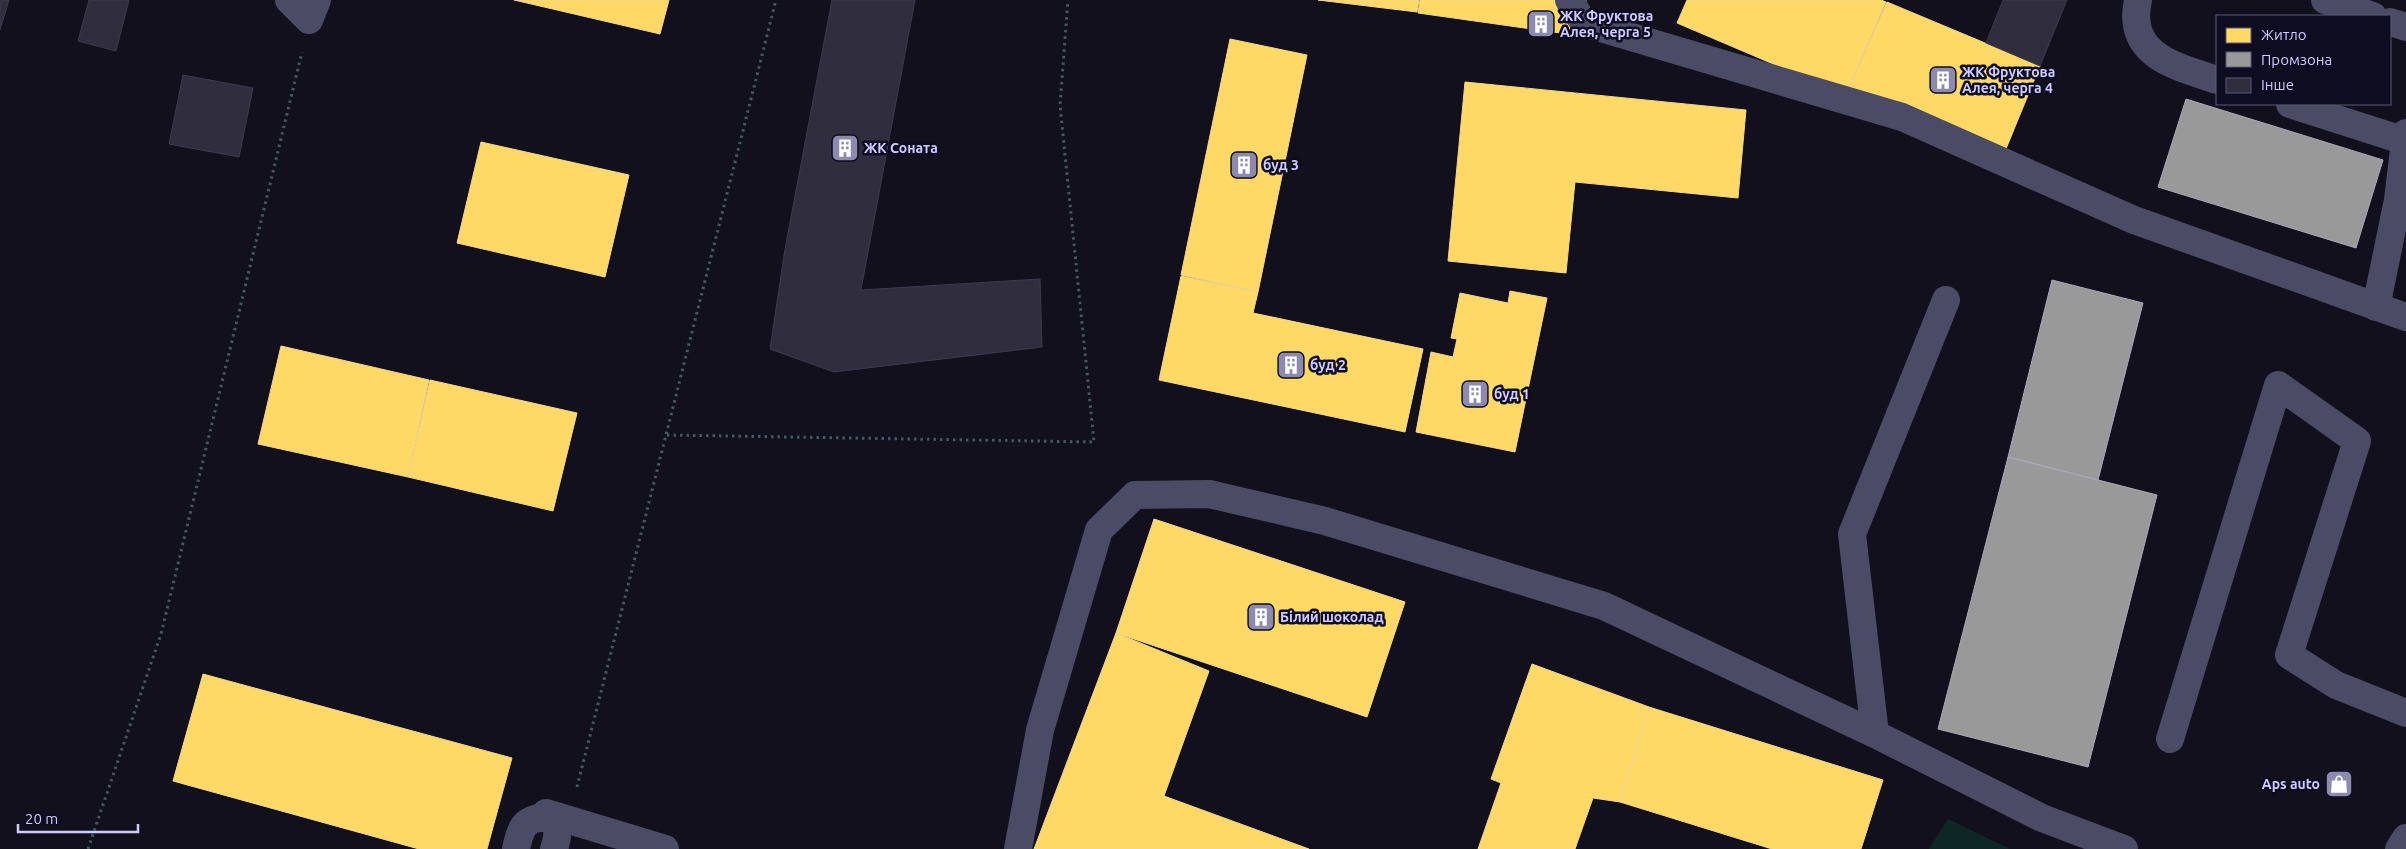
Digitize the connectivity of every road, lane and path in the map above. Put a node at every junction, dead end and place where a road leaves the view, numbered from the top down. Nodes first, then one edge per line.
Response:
1 (289, 0) edge
2 (776, 0) edge
3 (1068, 0) edge
4 (1569, 0) edge
5 (2138, 0) edge
6 (2325, 0) edge
7 (313, 10) edge
8 (2370, 15) edge
9 (2391, 22) edge
10 (2406, 27) edge
11 (2216, 80) edge
12 (2294, 105) edge
13 (2406, 137) edge
14 (1946, 300) dead end
15 (2376, 307) junction
16 (2406, 317) edge
17 (667, 435) junction
18 (2406, 713) edge
19 (1875, 734) junction
20 (2170, 739) dead end
21 (557, 819) junction
22 (2406, 838) edge
23 (88, 849) edge
24 (516, 849) edge
25 (554, 849) edge
26 (665, 849) edge
27 (1018, 849) edge
28 (2124, 849) edge
29 (2399, 849) edge

1 - 7 street
2 - 17 path
3 - 17 path
4 - 15 street
5 - 11 street
6 - 8 street
7 - 23 path
9 - 10 street
12 - 13 street
13 - 15 street
14 - 19 street
15 - 16 street
17 - 21 path
18 - 20 street
19 - 27 street
19 - 28 street
21 - 24 street
21 - 25 street
21 - 26 street
22 - 29 street

